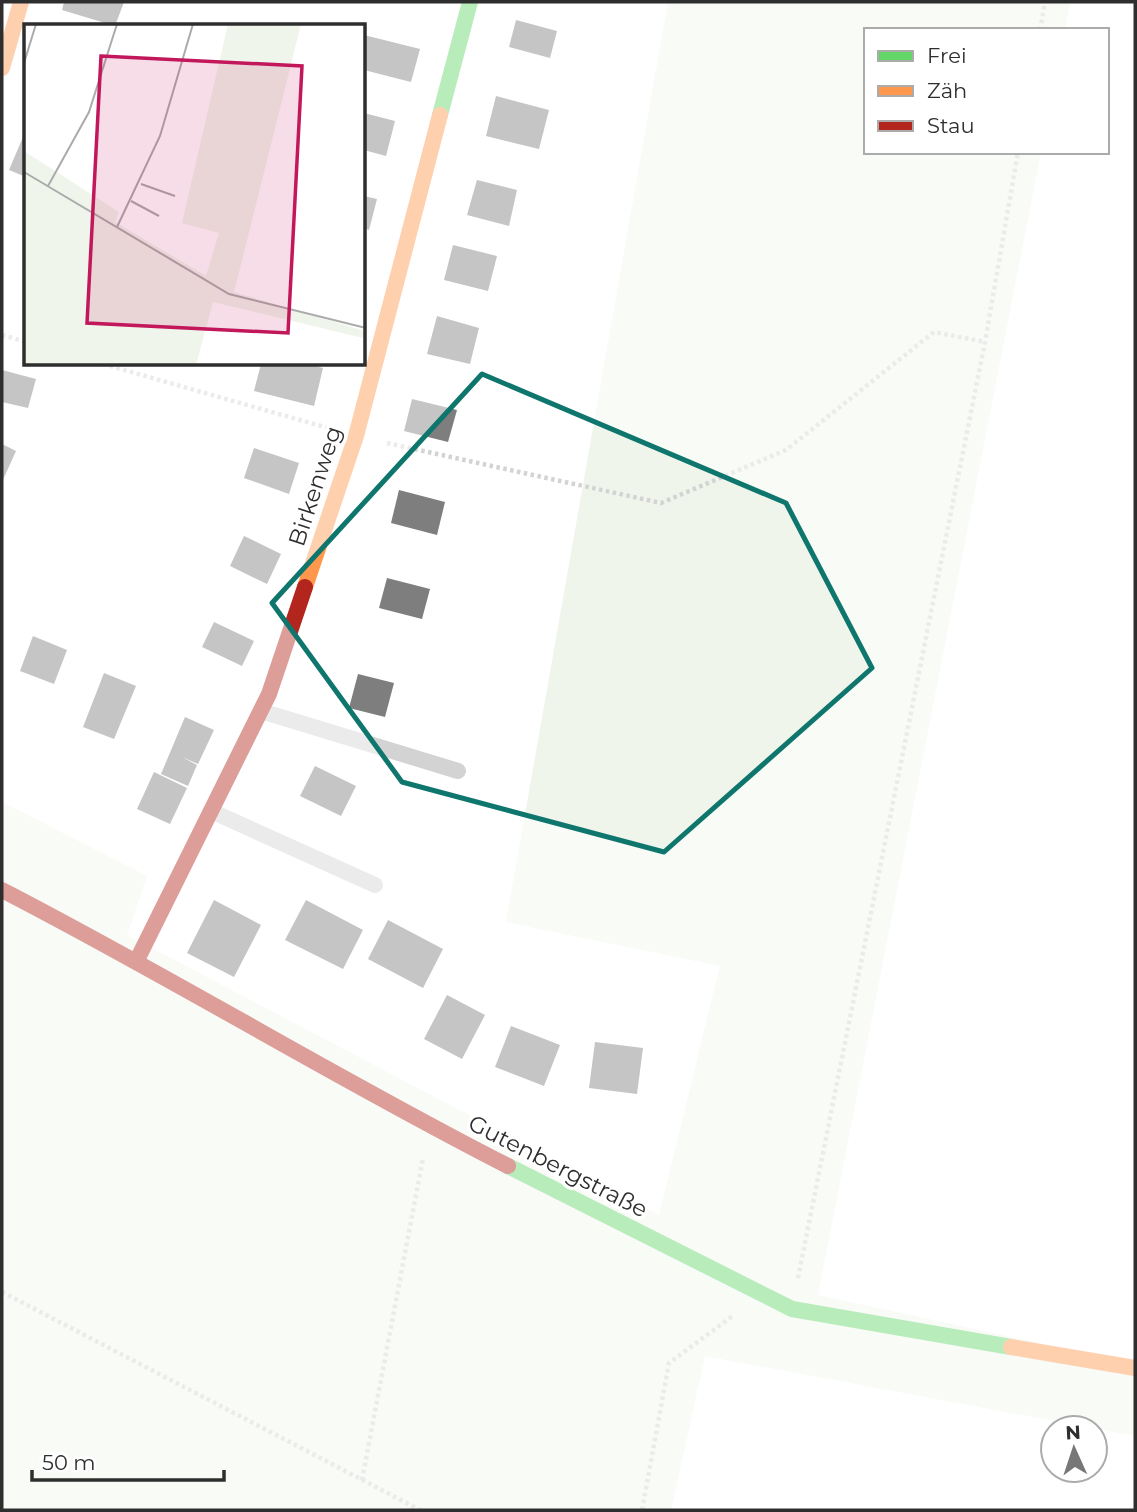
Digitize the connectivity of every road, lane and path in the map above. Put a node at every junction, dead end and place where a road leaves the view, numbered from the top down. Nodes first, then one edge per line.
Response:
1 (22, 2) edge
2 (470, 2) edge
3 (1045, 2) edge
4 (1040, 28) edge
5 (2, 68) edge
6 (1018, 154) edge
7 (2, 335) edge
8 (24, 341) edge
9 (985, 342) junction
10 (110, 366) edge
11 (356, 436) junction
12 (261, 711) junction
13 (458, 771) dead end
14 (211, 811) junction
15 (375, 885) dead end
16 (2, 890) edge
17 (137, 960) junction
18 (429, 1126) junction
19 (2, 1292) edge
20 (762, 1294) junction
21 (792, 1310) junction
22 (1135, 1368) edge
23 (362, 1480) junction
24 (420, 1510) edge
25 (642, 1510) edge

1 - 5 street
2 - 11 street, Birkenweg
3 - 4 path
6 - 9 path
7 - 8 path
9 - 11 path
9 - 21 path
10 - 11 path
11 - 12 street, Birkenweg
12 - 13 lane
12 - 14 street, Birkenweg
14 - 15 lane
14 - 17 street, Birkenweg
16 - 17 street, Gutenbergstraße
17 - 18 street, Gutenbergstraße
18 - 20 street, Gutenbergstraße
18 - 23 path
19 - 23 path
20 - 21 street, Gutenbergstraße
20 - 25 path
21 - 22 street, Gutenbergstraße
23 - 24 path

